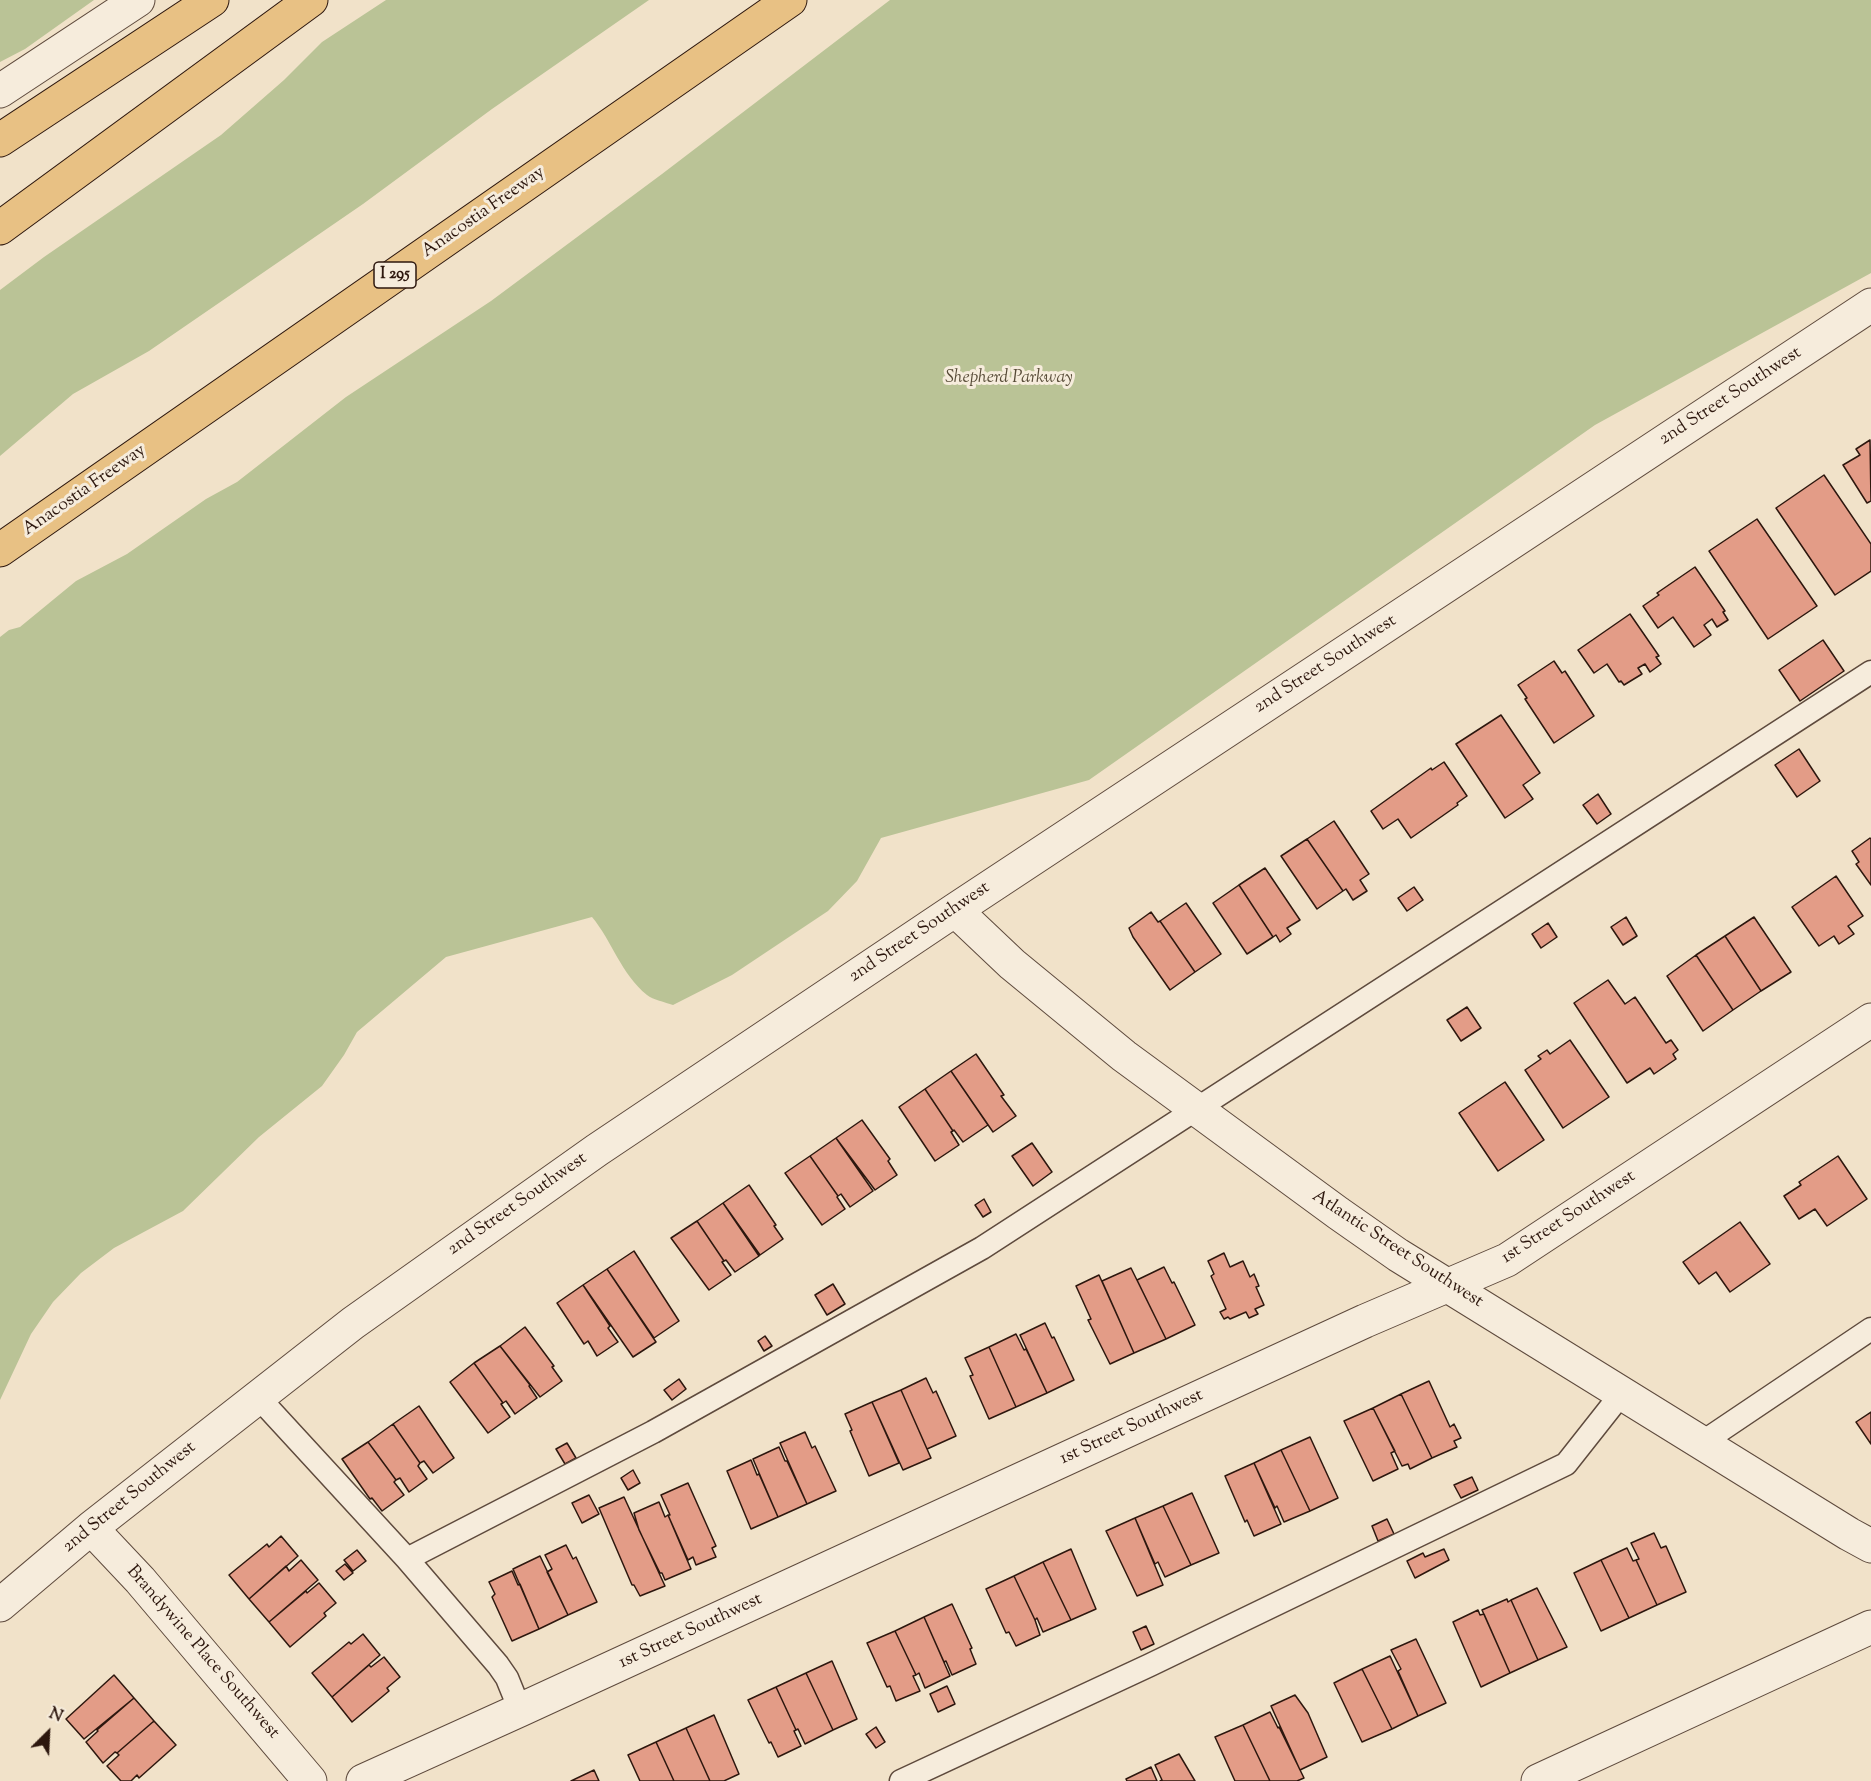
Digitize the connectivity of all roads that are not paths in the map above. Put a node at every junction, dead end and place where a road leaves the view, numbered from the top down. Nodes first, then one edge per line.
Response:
1 (138, 0) edge
2 (212, 0) edge
3 (311, 0) edge
4 (790, 0) edge
5 (0, 91) edge
6 (0, 140) edge
7 (0, 228) edge
8 (1871, 305) edge
9 (0, 550) edge
10 (1871, 672) edge
11 (955, 910) junction
12 (1871, 1020) edge
13 (1197, 1110) junction
14 (1448, 1286) junction
15 (1871, 1329) edge
16 (1622, 1393) junction
17 (258, 1396) junction
18 (1703, 1442) junction
19 (91, 1528) junction
20 (1871, 1546) edge
21 (407, 1559) junction
22 (0, 1605) edge
23 (1871, 1627) edge
24 (520, 1710) junction
25 (310, 1781) edge
26 (363, 1781) edge
27 (901, 1781) edge
28 (1538, 1781) edge

1 - 5 street
2 - 6 highway
3 - 7 highway
4 - 9 highway, Anacostia Freeway / I 295
8 - 11 street, 2nd Street Southwest
10 - 13 lane
11 - 13 street, Atlantic Street Southwest
11 - 17 street, 2nd Street Southwest
12 - 14 street, 1st Street Southwest
13 - 14 street, Atlantic Street Southwest
13 - 21 lane
14 - 16 street, Atlantic Street Southwest
14 - 24 street, 1st Street Southwest
15 - 18 lane
16 - 18 street, Atlantic Street Southwest
16 - 27 lane
17 - 19 street, 2nd Street Southwest
17 - 21 lane
18 - 20 street, Atlantic Street Southwest
19 - 22 street, 2nd Street Southwest
19 - 25 street, Brandywine Place Southwest
21 - 24 lane
23 - 28 street
24 - 26 street, 1st Street Southwest

